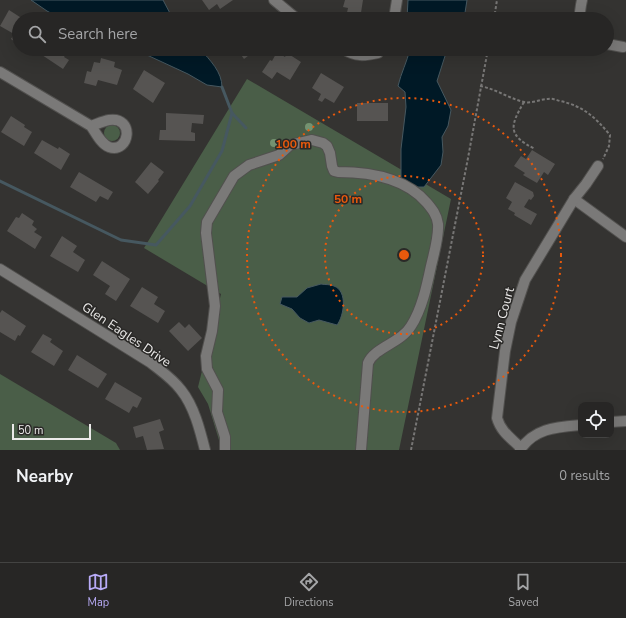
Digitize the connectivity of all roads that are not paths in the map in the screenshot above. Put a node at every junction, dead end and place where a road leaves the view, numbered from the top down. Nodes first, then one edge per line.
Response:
1 (274, 0) edge
2 (398, 0) edge
3 (582, 0) edge
4 (289, 12) edge
5 (395, 12) edge
6 (580, 12) edge
7 (614, 45) edge
8 (623, 47) dead end
9 (0, 72) edge
10 (91, 126) dead end
11 (598, 166) road end
12 (574, 199) junction
13 (626, 237) edge
14 (0, 269) edge
15 (626, 421) edge
16 (614, 422) edge
17 (578, 425) edge
18 (520, 449) edge
19 (205, 450) edge
20 (225, 450) edge
21 (361, 450) edge

1 - 4 street
2 - 5 street
3 - 6 street
7 - 8 street
9 - 10 street
11 - 12 street, Lynn Court
12 - 13 street
12 - 18 street, Lynn Court
14 - 19 street, Glen Eagles Drive
15 - 16 street
17 - 18 street
20 - 21 street

